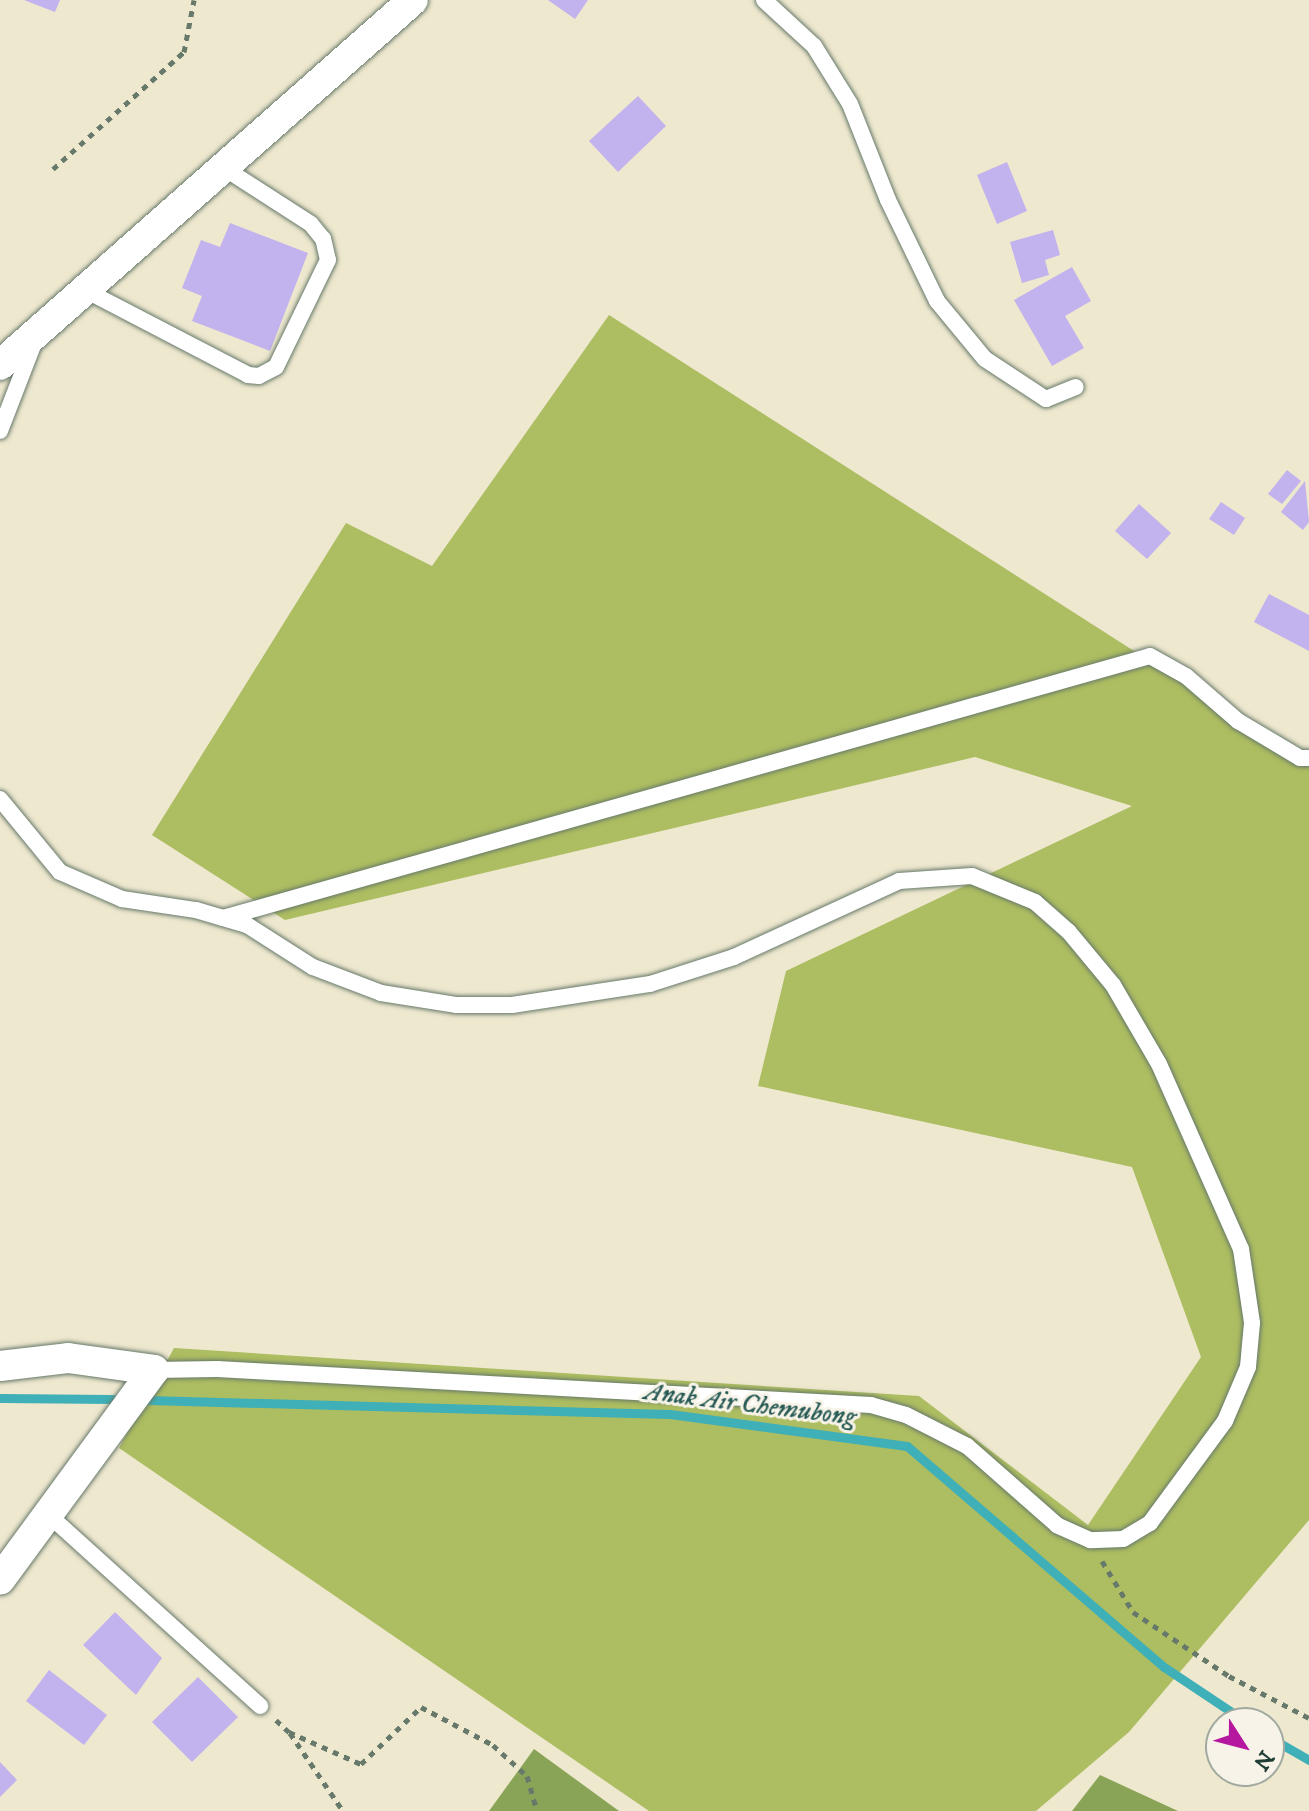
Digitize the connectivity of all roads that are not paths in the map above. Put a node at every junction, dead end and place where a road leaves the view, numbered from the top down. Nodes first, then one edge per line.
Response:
1 (413, 0) edge
2 (764, 0) edge
3 (224, 168) junction
4 (85, 290) junction
5 (39, 331) junction
6 (0, 365) edge
7 (1076, 387) dead end
8 (0, 431) edge
9 (1309, 758) edge
10 (0, 799) edge
11 (222, 918) junction
12 (0, 1366) edge
13 (154, 1370) junction
14 (51, 1517) junction
15 (0, 1580) edge
16 (260, 1706) road end

1 - 3 street
2 - 7 lane
3 - 4 street
3 - 4 lane
4 - 5 street
5 - 6 street
5 - 8 lane
9 - 11 lane
10 - 11 lane
11 - 13 lane
12 - 13 street
13 - 14 street
14 - 15 street
14 - 16 lane

